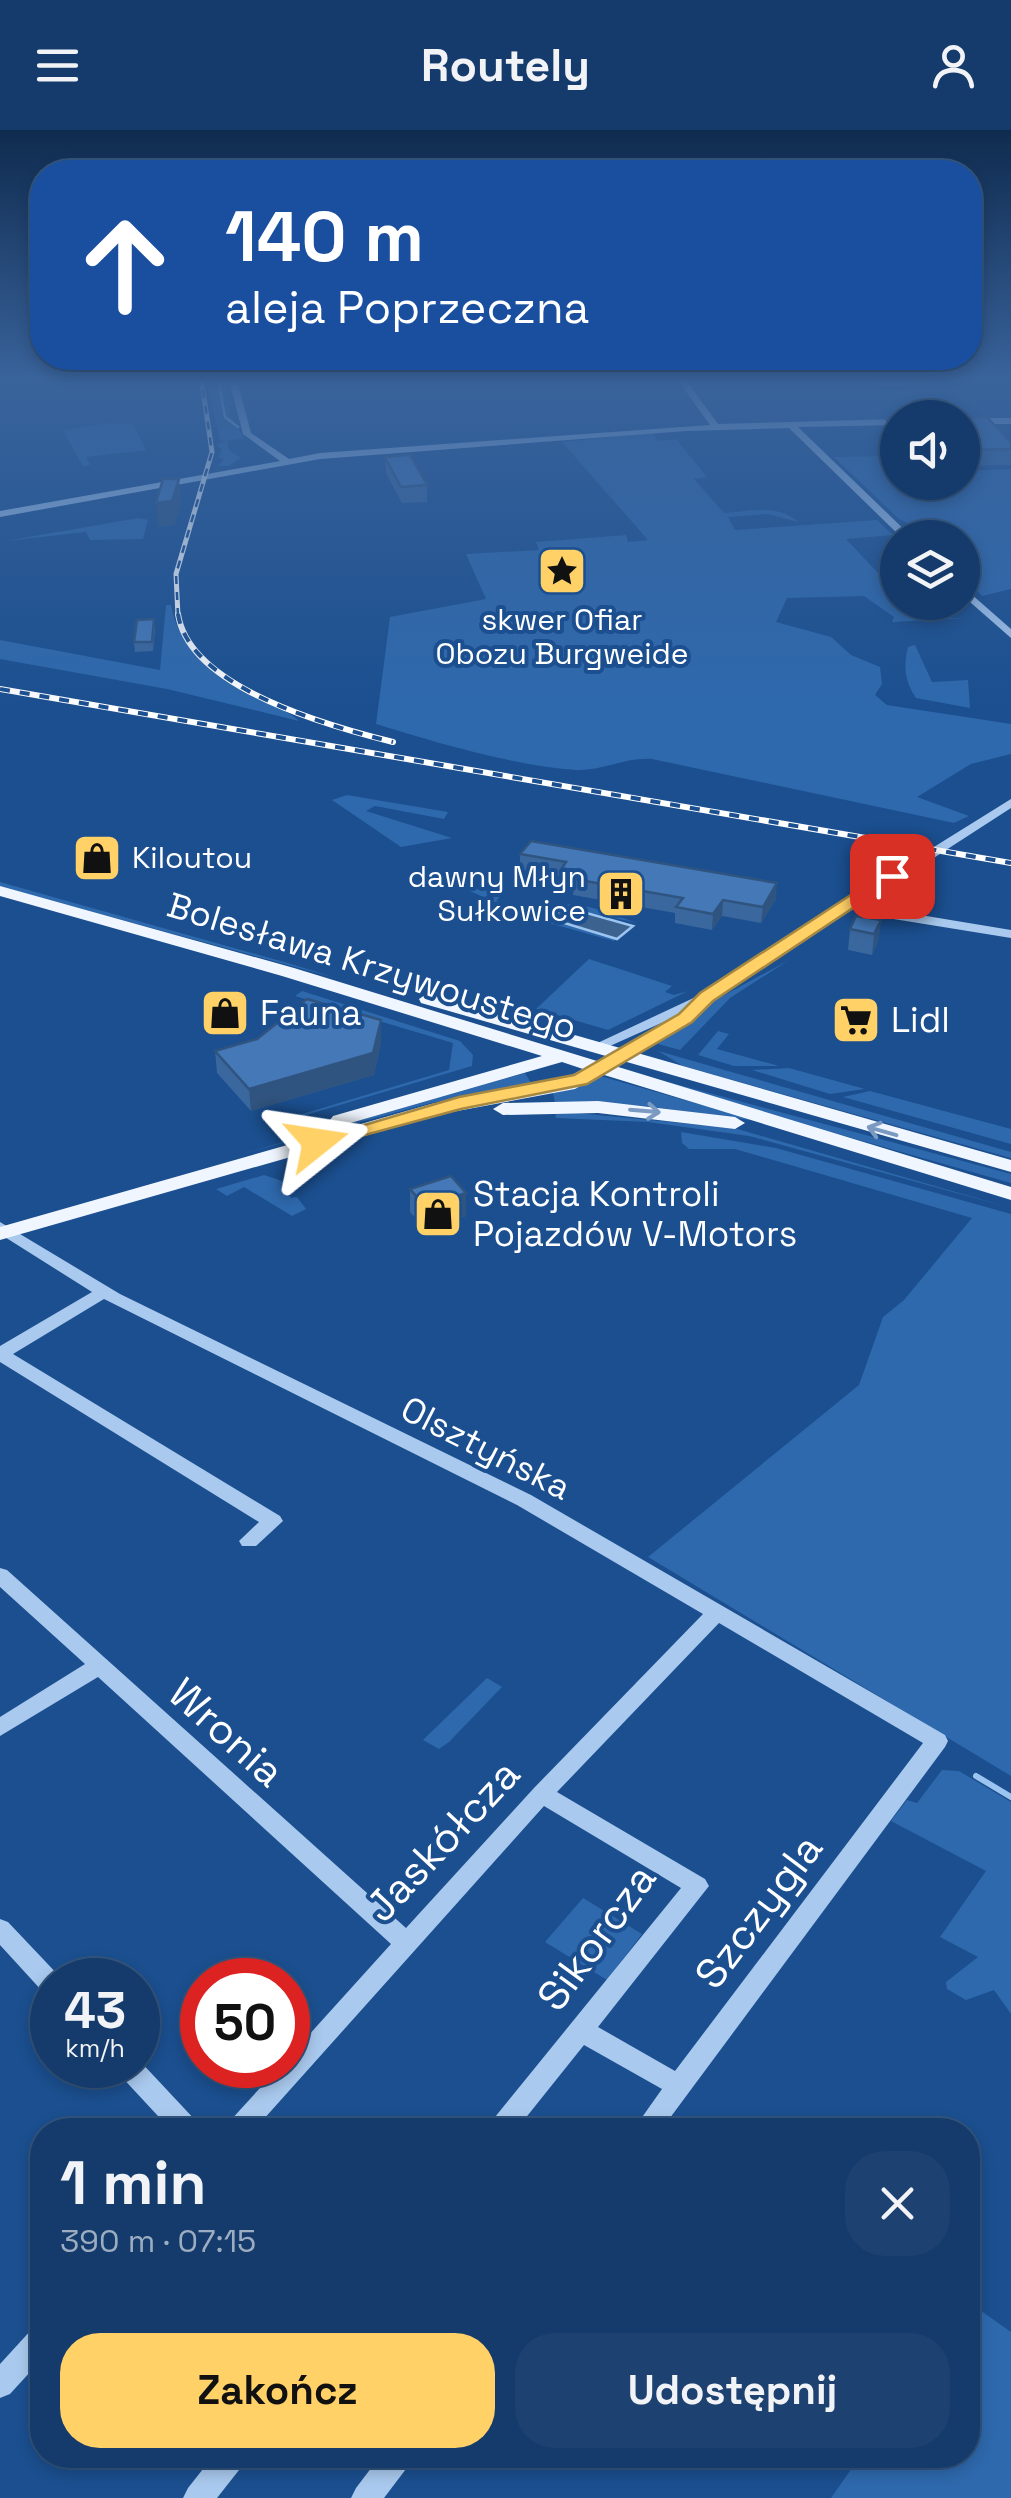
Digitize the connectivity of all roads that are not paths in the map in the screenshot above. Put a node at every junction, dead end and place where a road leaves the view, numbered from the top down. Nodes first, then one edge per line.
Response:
1 (145, 487) edge
2 (854, 487) edge
3 (0, 514) edge
4 (889, 520) edge
5 (980, 606) edge
6 (1011, 635) edge
7 (1009, 807) edge
8 (884, 881) junction
9 (0, 888) edge
10 (851, 902) junction
11 (894, 906) junction
12 (875, 912) junction
13 (828, 918) junction
14 (1011, 930) edge
15 (707, 997) junction
16 (477, 1030) junction
17 (596, 1046) junction
18 (623, 1054) junction
19 (562, 1056) junction
20 (598, 1069) junction
21 (482, 1078) junction
22 (397, 1120) junction
23 (860, 1151) junction
24 (1011, 1166) edge
25 (1011, 1194) edge
26 (1, 1228) edge
27 (104, 1292) junction
28 (249, 1540) dead end
29 (0, 1575) edge
30 (714, 1614) junction
31 (100, 1666) junction
32 (0, 1728) edge
33 (937, 1741) joint
34 (542, 1794) junction
35 (0, 1929) edge
36 (405, 1942) junction
37 (30, 1961) edge
38 (580, 2030) junction
39 (679, 2086) junction
40 (149, 2088) edge
41 (177, 2118) edge
42 (249, 2118) edge
43 (510, 2118) edge
44 (655, 2118) edge
45 (30, 2352) edge
46 (0, 2384) edge
47 (223, 2468) edge
48 (388, 2468) edge
49 (198, 2498) edge
50 (366, 2498) edge

1 - 3 street
2 - 4 street
5 - 6 street
7 - 8 street
8 - 10 street
8 - 11 street
9 - 16 main road, Bolesława Krzywoustego
9 - 17 main road, Bolesława Krzywoustego
10 - 11 street
10 - 12 street
10 - 13 street
11 - 14 street
12 - 13 street
12 - 14 street
13 - 15 street
15 - 17 street
15 - 18 street
16 - 19 main road, Bolesława Krzywoustego
16 - 21 main road
17 - 18 main road, Bolesława Krzywoustego
17 - 19 main road
18 - 20 main road
24 -> 18 main road, Bolesława Krzywoustego
19 - 20 main road, Bolesława Krzywoustego
19 - 21 main road
20 - 22 main road
20 - 23 main road, Bolesława Krzywoustego
21 - 26 main road
22 -> 23 main road
22 - 26 main road
23 - 25 main road, Bolesława Krzywoustego
26 - 27 street, Olsztyńska
27 - 28 street
27 - 30 street, Olsztyńska
29 - 31 street, Wronia
30 - 33 street, Olsztyńska
30 - 34 street, Jaskółcza
31 - 32 street
31 - 36 street, Wronia
33 - 39 street, Szczygla
34 - 36 street, Jaskółcza
34 - 38 street, Sikorcza
35 - 37 street
36 - 42 street, Jaskółcza
38 - 39 street
38 - 43 street, Sikorcza
39 - 44 street, Szczygla
40 - 41 street
45 - 46 street
47 - 49 street
48 - 50 street

